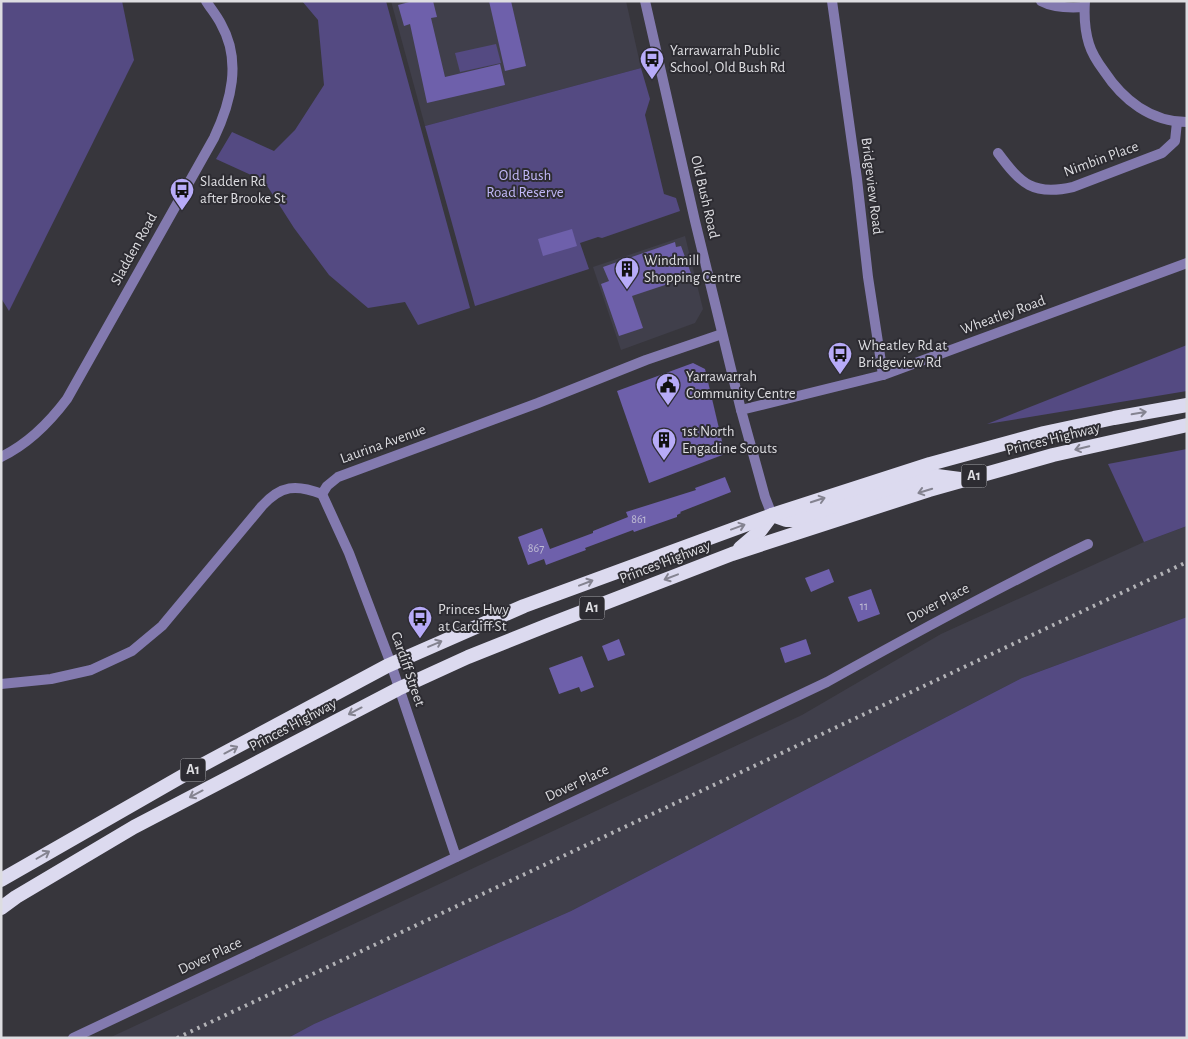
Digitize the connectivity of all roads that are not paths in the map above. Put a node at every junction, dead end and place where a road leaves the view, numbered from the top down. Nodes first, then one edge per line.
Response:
1 (206, 1) edge
2 (645, 1) edge
3 (832, 1) edge
4 (1041, 1) edge
5 (1084, 4) edge
6 (1182, 122) edge
7 (998, 154) dead end
8 (1187, 263) edge
9 (722, 334) junction
10 (882, 375) junction
11 (1187, 405) edge
12 (741, 410) junction
13 (1187, 425) edge
14 (1, 457) edge
15 (963, 480) junction
16 (322, 494) junction
17 (772, 515) junction
18 (1088, 544) dead end
19 (732, 554) junction
20 (391, 664) junction
21 (1, 684) edge
22 (398, 688) junction
23 (456, 857) junction
24 (1, 880) edge
25 (1, 908) edge
26 (72, 1038) edge

1 - 14 street, Sladden Road
2 - 9 street, Old Bush Road
3 - 10 street, Bridgeview Road
4 - 5 street
5 - 6 street
6 - 7 street, Nimbin Place
8 - 10 street, Wheatley Road
9 - 12 street, Old Bush Road
9 - 16 street, Laurina Avenue
10 - 12 street, Wheatley Road
17 -> 11 highway, Princes Highway / A1
12 - 17 street, Old Bush Road
13 -> 15 highway, Princes Highway / A1
15 - 17 highway
15 -> 19 highway, Princes Highway / A1
16 - 20 street, Cardiff Street
16 - 21 street
17 - 19 highway
20 -> 17 highway, Princes Highway / A1
18 - 23 street, Dover Place
19 -> 22 highway, Princes Highway / A1
20 - 22 street, Cardiff Street
24 -> 20 highway, Princes Highway / A1
22 - 23 street, Cardiff Street
22 -> 25 highway, Princes Highway / A1
23 - 26 street, Dover Place

